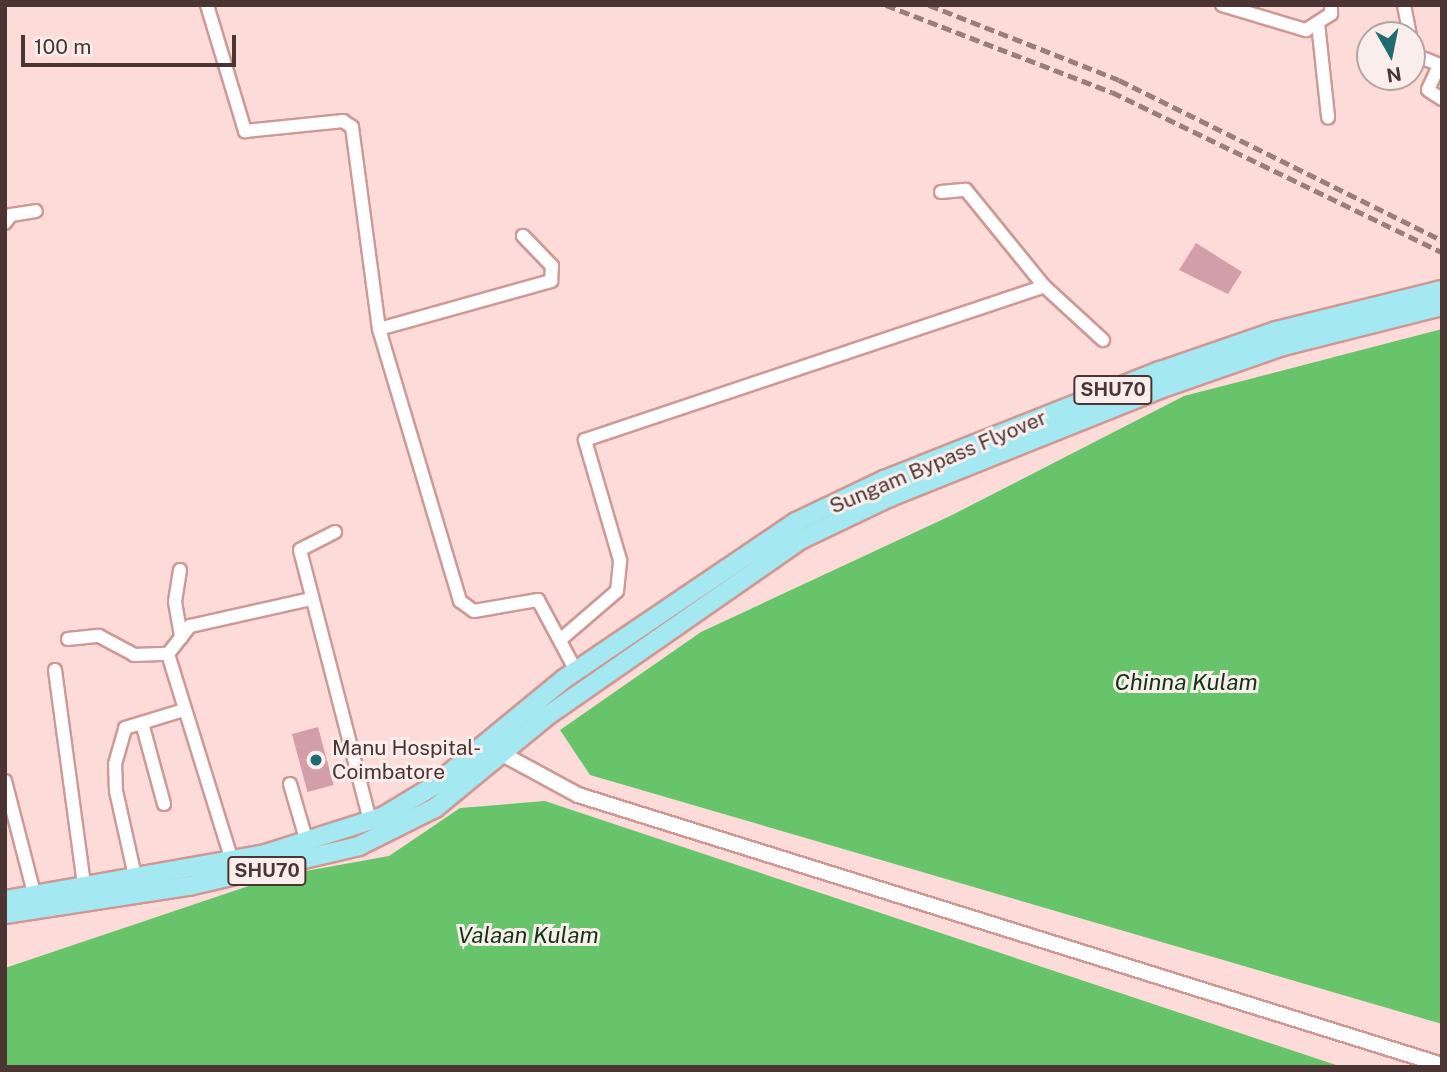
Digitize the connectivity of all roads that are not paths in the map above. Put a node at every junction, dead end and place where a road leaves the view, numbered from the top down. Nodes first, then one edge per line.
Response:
1 (207, 5) edge
2 (1222, 5) edge
3 (1331, 5) edge
4 (1318, 23) junction
5 (1440, 66) edge
6 (1442, 99) edge
7 (1328, 117) dead end
8 (941, 192) dead end
9 (36, 211) dead end
10 (5, 223) edge
11 (523, 236) dead end
12 (1044, 286) junction
13 (1442, 290) edge
14 (1442, 306) edge
15 (379, 329) junction
16 (1103, 340) dead end
17 (799, 531) junction
18 (335, 532) dead end
19 (180, 570) dead end
20 (311, 599) junction
21 (181, 637) junction
22 (68, 639) dead end
23 (560, 640) junction
24 (167, 654) junction
25 (55, 670) dead end
26 (576, 671) junction
27 (184, 710) junction
28 (142, 723) junction
29 (487, 741) junction
30 (502, 756) junction
31 (5, 781) edge
32 (290, 784) dead end
33 (164, 804) dead end
34 (370, 821) junction
35 (307, 842) junction
36 (232, 861) junction
37 (135, 876) junction
38 (84, 884) junction
39 (34, 893) junction
40 (5, 900) edge
41 (5, 914) edge
42 (1442, 1065) edge

1 - 15 street
2 - 4 street
3 - 4 street
4 - 7 street
5 - 6 street
8 - 12 street
9 - 10 street
11 - 15 street
12 - 16 street
12 - 23 street
13 - 17 main road, Sungam Bypass Flyover / SHU70
14 - 17 main road, Sungam Bypass Flyover / SHU70
15 - 23 street
17 - 26 main road, Sungam Bypass Flyover / SHU70
17 - 30 main road, Sungam Bypass Flyover / SHU70
18 - 20 street
19 - 21 street
20 - 21 street
20 - 34 street
21 - 24 street
22 - 24 street
23 - 26 street
24 - 27 street
25 - 38 street
26 - 29 main road, Sungam Bypass Flyover / SHU70
27 - 28 street
27 - 36 street
28 - 33 street
28 - 37 street
29 - 30 street
29 - 34 main road, SHU70
30 - 41 main road, SHU70
30 - 42 street
31 - 39 street
32 - 35 street
34 - 35 main road, SHU70
35 - 36 main road, SHU70
36 - 37 main road, SHU70
37 - 38 main road, SHU70
38 - 39 main road, SHU70
39 - 40 main road, SHU70

